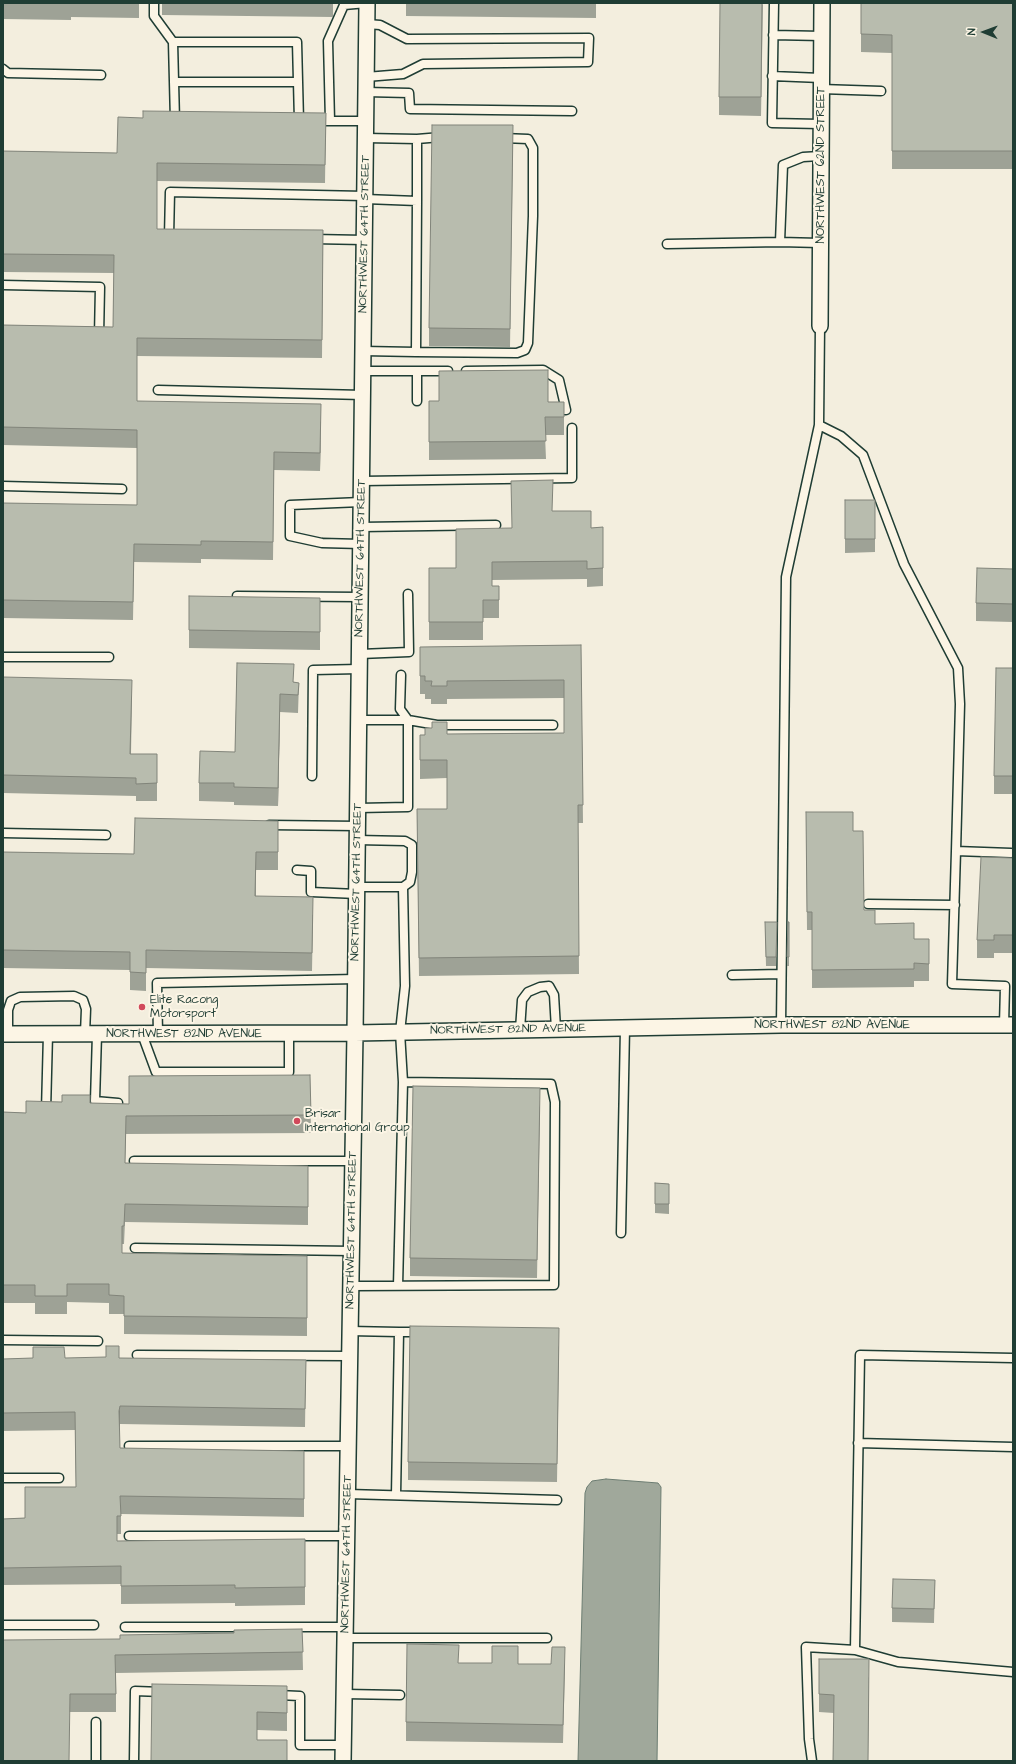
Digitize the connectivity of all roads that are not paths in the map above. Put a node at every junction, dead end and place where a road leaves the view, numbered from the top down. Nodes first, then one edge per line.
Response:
1 (154, 3) edge
2 (367, 3) edge
3 (774, 3) edge
4 (822, 3) edge
5 (367, 24) junction
6 (773, 35) junction
7 (822, 36) junction
8 (173, 42) junction
9 (3, 69) edge
10 (101, 75) dead end
11 (772, 76) junction
12 (174, 82) junction
13 (298, 82) junction
14 (821, 83) junction
15 (366, 85) junction
16 (881, 91) dead end
17 (572, 111) dead end
18 (182, 121) edge
19 (330, 121) junction
20 (366, 121) junction
21 (820, 124) junction
22 (452, 137) edge
23 (366, 138) junction
24 (492, 138) edge
25 (417, 139) junction
26 (820, 156) junction
27 (365, 198) junction
28 (417, 201) junction
29 (184, 237) edge
30 (302, 239) edge
31 (364, 240) junction
32 (780, 242) junction
33 (820, 243) junction
34 (668, 244) dead end
35 (3, 285) edge
36 (820, 326) joint
37 (92, 338) edge
38 (363, 351) junction
39 (416, 352) junction
40 (363, 371) junction
41 (417, 371) junction
42 (158, 390) dead end
43 (363, 395) junction
44 (417, 401) dead end
45 (566, 410) edge
46 (819, 425) junction
47 (572, 428) dead end
48 (362, 481) junction
49 (3, 486) edge
50 (122, 488) dead end
51 (361, 502) junction
52 (496, 525) dead end
53 (361, 527) junction
54 (361, 544) junction
55 (408, 594) dead end
56 (237, 596) edge
57 (360, 597) junction
58 (3, 657) edge
59 (109, 657) dead end
60 (360, 662) junction
61 (401, 676) dead end
62 (359, 720) junction
63 (408, 720) junction
64 (553, 725) dead end
65 (312, 776) dead end
66 (358, 808) junction
67 (257, 824) edge
68 (3, 833) edge
69 (358, 833) junction
70 (106, 835) dead end
71 (956, 851) junction
72 (1011, 852) dead end
73 (297, 870) dead end
74 (403, 887) junction
75 (357, 891) junction
76 (868, 904) dead end
77 (955, 905) junction
78 (781, 974) junction
79 (732, 975) dead end
80 (356, 979) junction
81 (781, 1025) junction
82 (1009, 1025) edge
83 (625, 1028) junction
84 (556, 1029) junction
85 (520, 1030) junction
86 (400, 1032) junction
87 (289, 1033) junction
88 (355, 1033) junction
89 (5, 1034) edge
90 (48, 1034) junction
91 (91, 1034) junction
92 (142, 1034) junction
93 (158, 1034) junction
94 (403, 1082) junction
95 (118, 1103) edge
96 (46, 1113) edge
97 (134, 1161) dead end
98 (353, 1161) junction
99 (621, 1232) dead end
100 (134, 1248) dead end
101 (352, 1251) junction
102 (351, 1286) junction
103 (398, 1286) junction
104 (350, 1331) junction
105 (399, 1332) junction
106 (430, 1333) edge
107 (3, 1340) edge
108 (98, 1341) dead end
109 (137, 1355) dead end
110 (350, 1356) junction
111 (1013, 1358) edge
112 (858, 1442) junction
113 (129, 1446) dead end
114 (349, 1446) junction
115 (1013, 1447) edge
116 (3, 1478) edge
117 (59, 1478) dead end
118 (348, 1494) junction
119 (396, 1496) junction
120 (557, 1500) dead end
121 (129, 1536) dead end
122 (347, 1536) junction
123 (3, 1625) edge
124 (94, 1625) dead end
125 (125, 1627) dead end
126 (345, 1633) junction
127 (547, 1638) dead end
128 (855, 1650) junction
129 (1013, 1672) edge
130 (167, 1692) edge
131 (345, 1694) junction
132 (269, 1695) edge
133 (400, 1695) dead end
134 (96, 1722) dead end
135 (344, 1746) junction
136 (96, 1761) edge
137 (134, 1761) edge
138 (343, 1761) edge
139 (812, 1761) edge

1 - 8 lane
2 - 5 street, NORTHWEST 64TH STREET
2 - 19 lane
3 - 6 lane
4 - 7 street, NORTHWEST 62ND STREET
5 - 15 street, NORTHWEST 64TH STREET
5 - 15 lane
6 - 7 lane
6 - 11 lane
7 - 14 street, NORTHWEST 62ND STREET
8 - 12 lane
8 - 13 lane
9 - 10 lane
11 - 14 lane
11 - 21 lane
12 - 13 lane
12 - 18 lane
13 - 19 lane
14 - 16 lane
14 - 21 street, NORTHWEST 62ND STREET
15 - 17 lane
15 - 20 street, NORTHWEST 64TH STREET
19 - 20 lane
20 - 23 street, NORTHWEST 64TH STREET
21 - 26 street, NORTHWEST 62ND STREET
22 - 25 lane
23 - 25 lane
23 - 27 street, NORTHWEST 64TH STREET
24 - 39 lane
25 - 28 lane
26 - 32 lane
26 - 33 street, NORTHWEST 62ND STREET
27 - 28 lane
27 - 29 lane
27 - 31 street, NORTHWEST 64TH STREET
28 - 39 lane
30 - 31 lane
31 - 38 street, NORTHWEST 64TH STREET
32 - 33 lane
32 - 34 lane
33 - 36 street, NORTHWEST 62ND STREET
35 - 37 lane
36 - 46 lane
38 - 39 lane
38 - 40 street, NORTHWEST 64TH STREET
40 - 41 lane
40 - 43 street, NORTHWEST 64TH STREET
41 - 44 lane
41 - 45 lane
42 - 43 lane
43 - 48 street, NORTHWEST 64TH STREET
46 - 71 lane
46 - 78 lane
47 - 48 lane
48 - 51 street, NORTHWEST 64TH STREET
49 - 50 lane
51 - 53 street, NORTHWEST 64TH STREET
51 - 54 lane
52 - 53 lane
53 - 54 street, NORTHWEST 64TH STREET
54 - 57 street, NORTHWEST 64TH STREET
55 - 60 lane
56 - 57 lane
57 - 60 street, NORTHWEST 64TH STREET
58 - 59 lane
60 - 62 street, NORTHWEST 64TH STREET
60 - 65 lane
61 - 63 lane
62 - 63 lane
62 - 66 street, NORTHWEST 64TH STREET
63 - 64 lane
63 - 66 lane
66 - 69 street, NORTHWEST 64TH STREET
67 - 69 lane
68 - 70 lane
69 - 74 lane
69 - 75 street, NORTHWEST 64TH STREET
71 - 72 lane
71 - 77 lane
73 - 75 lane
74 - 75 lane
74 - 86 lane
75 - 80 street, NORTHWEST 64TH STREET
76 - 77 lane
77 - 82 lane
78 - 79 lane
78 - 81 lane
80 - 88 street, NORTHWEST 64TH STREET
80 - 93 lane
81 - 82 street, NORTHWEST 82ND AVENUE
81 - 83 street, NORTHWEST 82ND AVENUE
83 - 84 street, NORTHWEST 82ND AVENUE
83 - 99 lane
84 - 85 street, NORTHWEST 82ND AVENUE
84 - 85 lane
85 - 86 street, NORTHWEST 82ND AVENUE
86 - 88 street, NORTHWEST 82ND AVENUE
86 - 94 lane
87 - 88 street, NORTHWEST 82ND AVENUE
87 - 92 lane
87 - 93 street, NORTHWEST 82ND AVENUE
88 - 98 street, NORTHWEST 64TH STREET
89 - 90 street, NORTHWEST 82ND AVENUE
89 - 91 lane
90 - 91 street, NORTHWEST 82ND AVENUE
90 - 96 lane
91 - 92 street, NORTHWEST 82ND AVENUE
91 - 95 lane
92 - 93 street, NORTHWEST 82ND AVENUE
94 - 103 lane
94 - 103 lane
97 - 98 lane
98 - 101 street, NORTHWEST 64TH STREET
100 - 101 lane
101 - 102 street, NORTHWEST 64TH STREET
102 - 103 lane
102 - 104 street, NORTHWEST 64TH STREET
104 - 105 lane
104 - 110 street, NORTHWEST 64TH STREET
105 - 106 lane
105 - 119 lane
107 - 108 lane
109 - 110 lane
110 - 114 street, NORTHWEST 64TH STREET
111 - 112 lane
112 - 115 lane
112 - 128 lane
113 - 114 lane
114 - 118 street, NORTHWEST 64TH STREET
116 - 117 lane
118 - 119 lane
118 - 122 street, NORTHWEST 64TH STREET
119 - 120 lane
121 - 122 lane
122 - 126 street, NORTHWEST 64TH STREET
123 - 124 lane
125 - 126 lane
126 - 127 lane
126 - 131 street, NORTHWEST 64TH STREET
128 - 129 lane
128 - 139 lane
130 - 137 lane
131 - 133 lane
131 - 135 street, NORTHWEST 64TH STREET
132 - 135 lane
134 - 136 lane
135 - 138 street, NORTHWEST 64TH STREET

